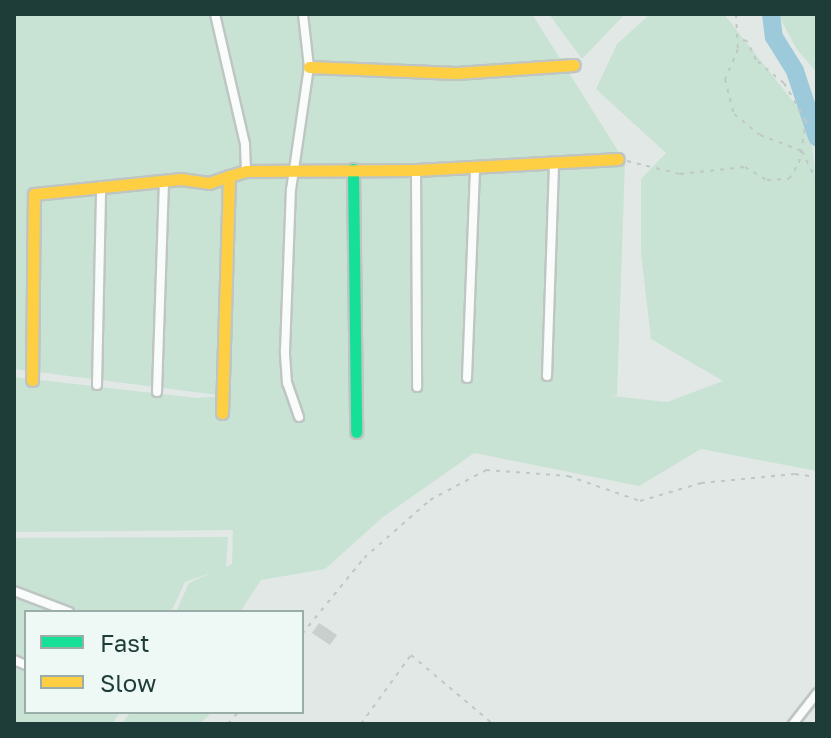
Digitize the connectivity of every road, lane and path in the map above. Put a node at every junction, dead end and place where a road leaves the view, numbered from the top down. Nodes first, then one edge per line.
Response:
1 (215, 14) edge
2 (303, 14) edge
3 (736, 14) edge
4 (738, 39) junction
5 (574, 65) dead end
6 (309, 67) junction
7 (802, 151) junction
8 (618, 159) joint
9 (554, 162) junction
10 (475, 167) junction
11 (353, 169) junction
12 (416, 170) junction
13 (246, 171) junction
14 (293, 172) junction
15 (229, 176) junction
16 (164, 180) junction
17 (817, 182) edge
18 (101, 186) junction
19 (547, 376) dead end
20 (467, 378) dead end
21 (32, 380) dead end
22 (97, 385) dead end
23 (417, 387) dead end
24 (157, 392) dead end
25 (222, 413) dead end
26 (299, 417) dead end
27 (356, 432) dead end
28 (817, 477) edge
29 (14, 591) edge
30 (64, 610) edge
31 (304, 632) edge
32 (817, 693) edge
33 (361, 724) edge
34 (493, 724) edge
35 (793, 724) edge

1 - 13 street
2 - 6 street
3 - 4 path
4 - 7 path
4 - 7 path
5 - 6 street
6 - 14 street
7 - 8 path
7 - 17 path
8 - 9 street
9 - 10 street
9 - 19 street
10 - 12 street
10 - 20 street
11 - 12 street
11 - 14 street
11 - 27 street
12 - 23 street
13 - 14 street
13 - 15 street
14 - 26 street
15 - 16 street
15 - 25 street
16 - 18 street
16 - 24 street
18 - 21 street
18 - 22 street
28 - 31 path
29 - 30 street
32 - 35 street
33 - 34 path

